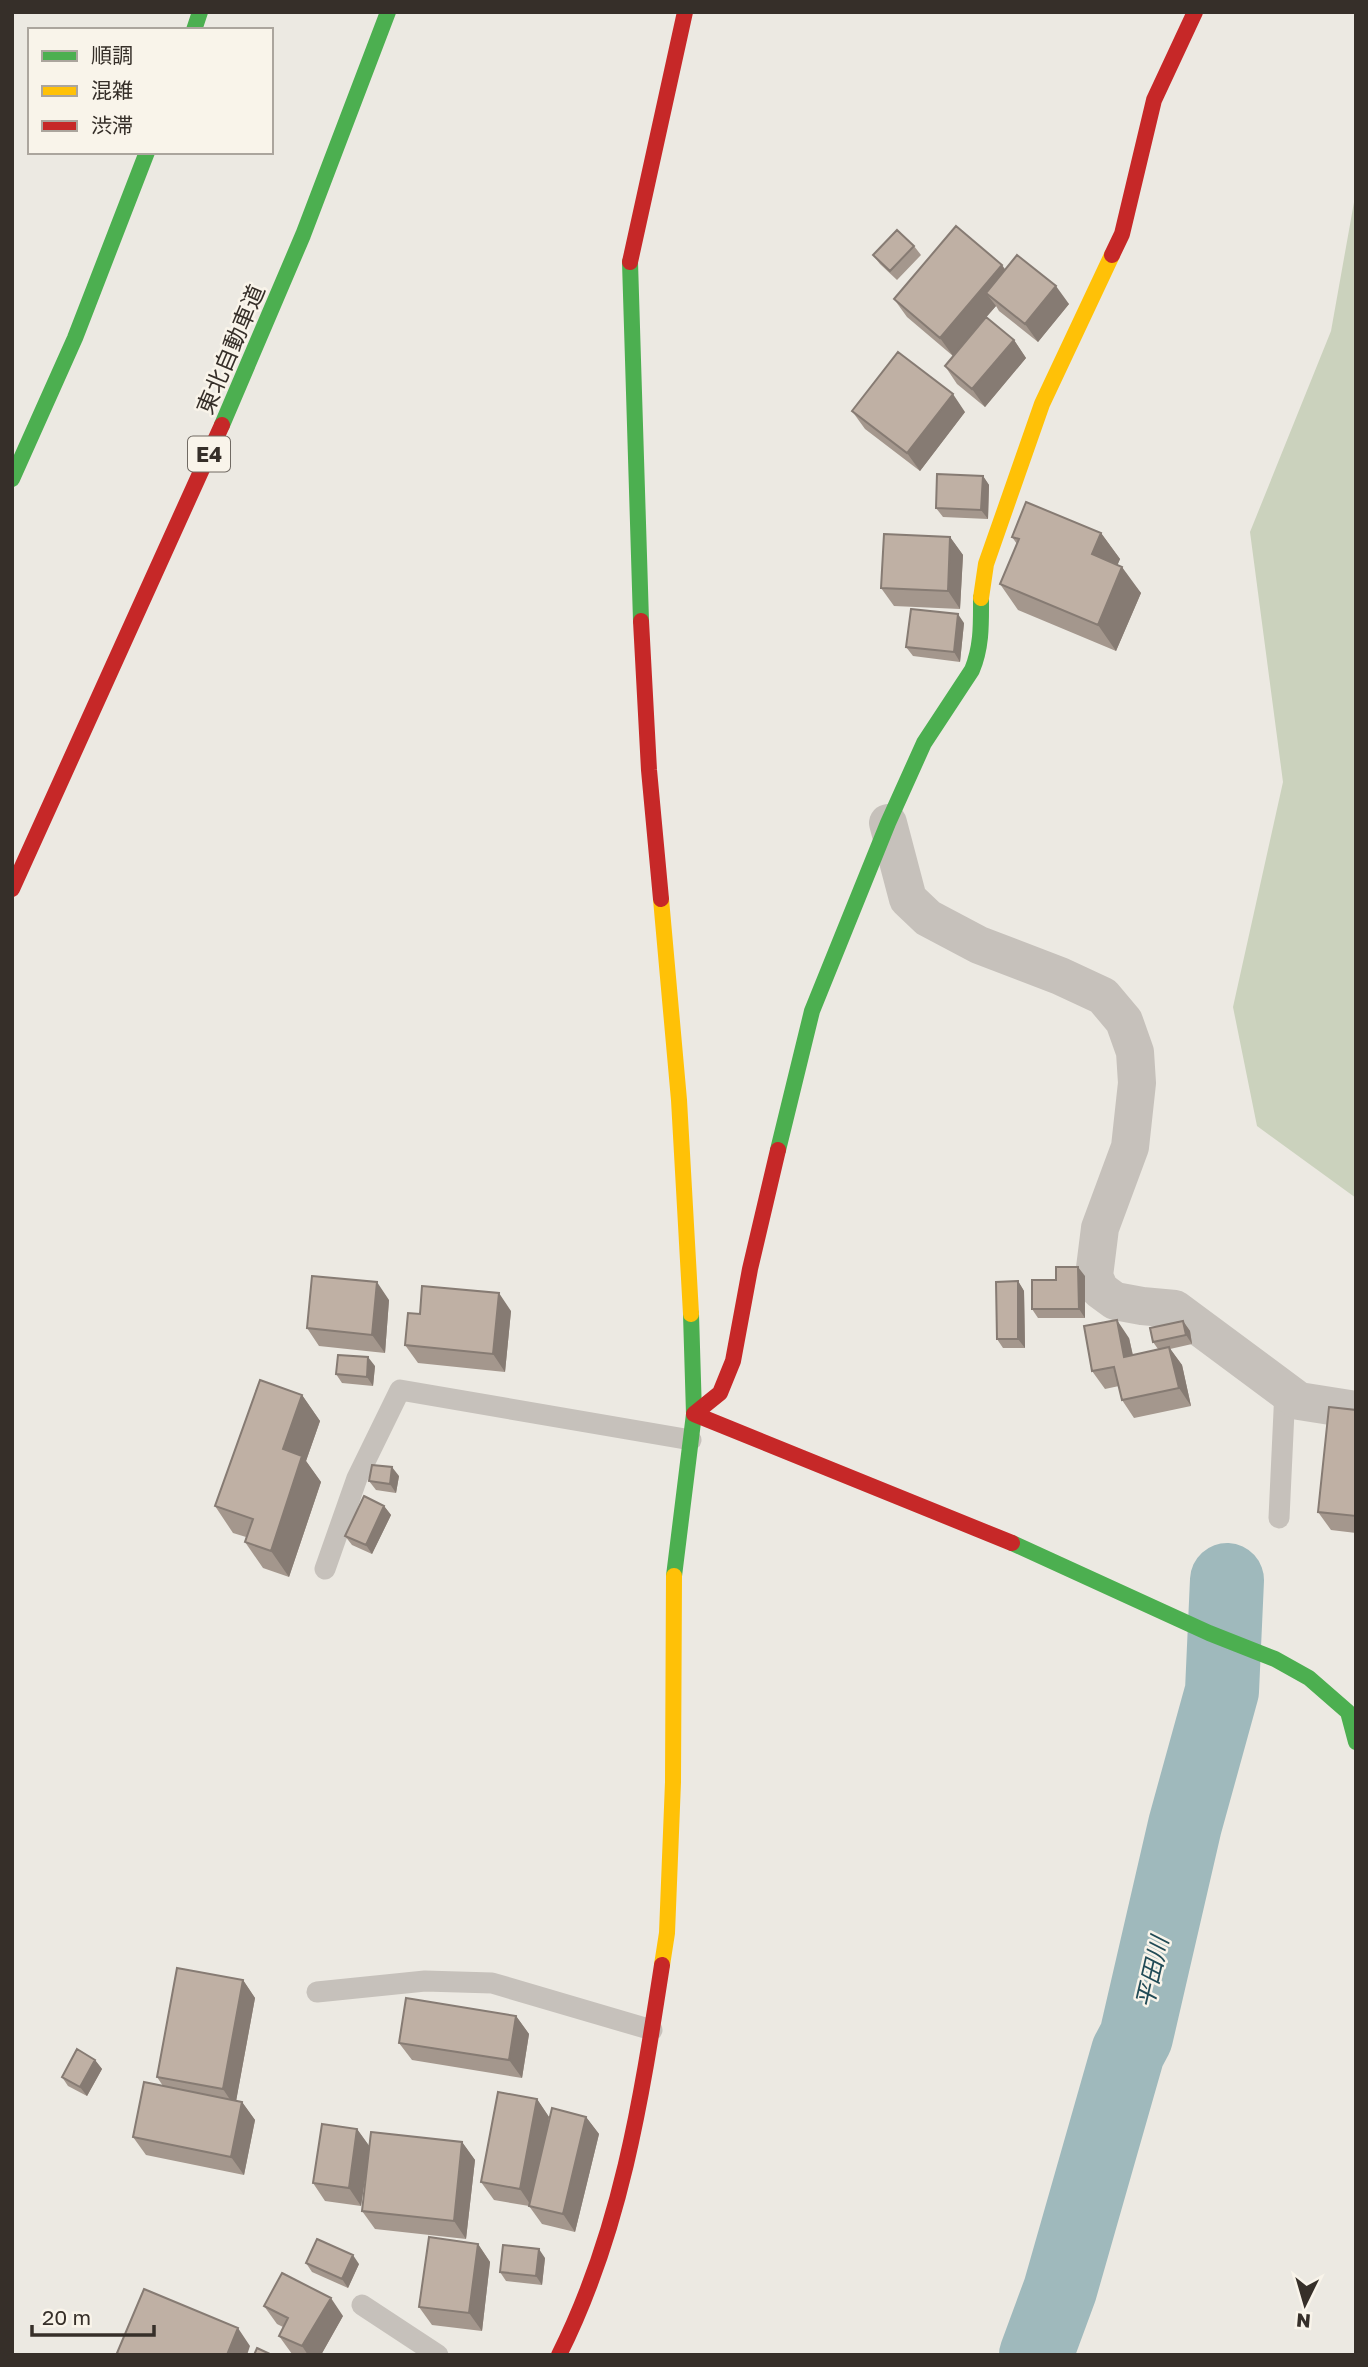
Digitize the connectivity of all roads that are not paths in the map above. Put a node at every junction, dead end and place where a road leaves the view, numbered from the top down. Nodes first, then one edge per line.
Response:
1 (388, 12) edge
2 (685, 12) edge
3 (1195, 12) edge
4 (146, 154) edge
5 (12, 479) edge
6 (888, 823) junction
7 (12, 889) edge
8 (1285, 1390) junction
9 (1356, 1409) edge
10 (694, 1414) junction
11 (691, 1440) junction
12 (1279, 1518) dead end
13 (325, 1569) dead end
14 (1356, 1742) edge
15 (317, 1992) dead end
16 (652, 2030) junction
17 (362, 2305) dead end
18 (438, 2355) edge
19 (559, 2355) edge

1 - 7 main road, 東北自動車道 / E4
2 - 10 main road
3 - 6 main road
4 - 5 main road
6 - 8 street
6 - 10 main road
8 - 9 street
8 - 12 lane
10 - 11 main road
10 - 14 main road
11 - 13 lane
11 - 16 main road
15 - 16 lane
16 - 19 main road
17 - 18 lane

